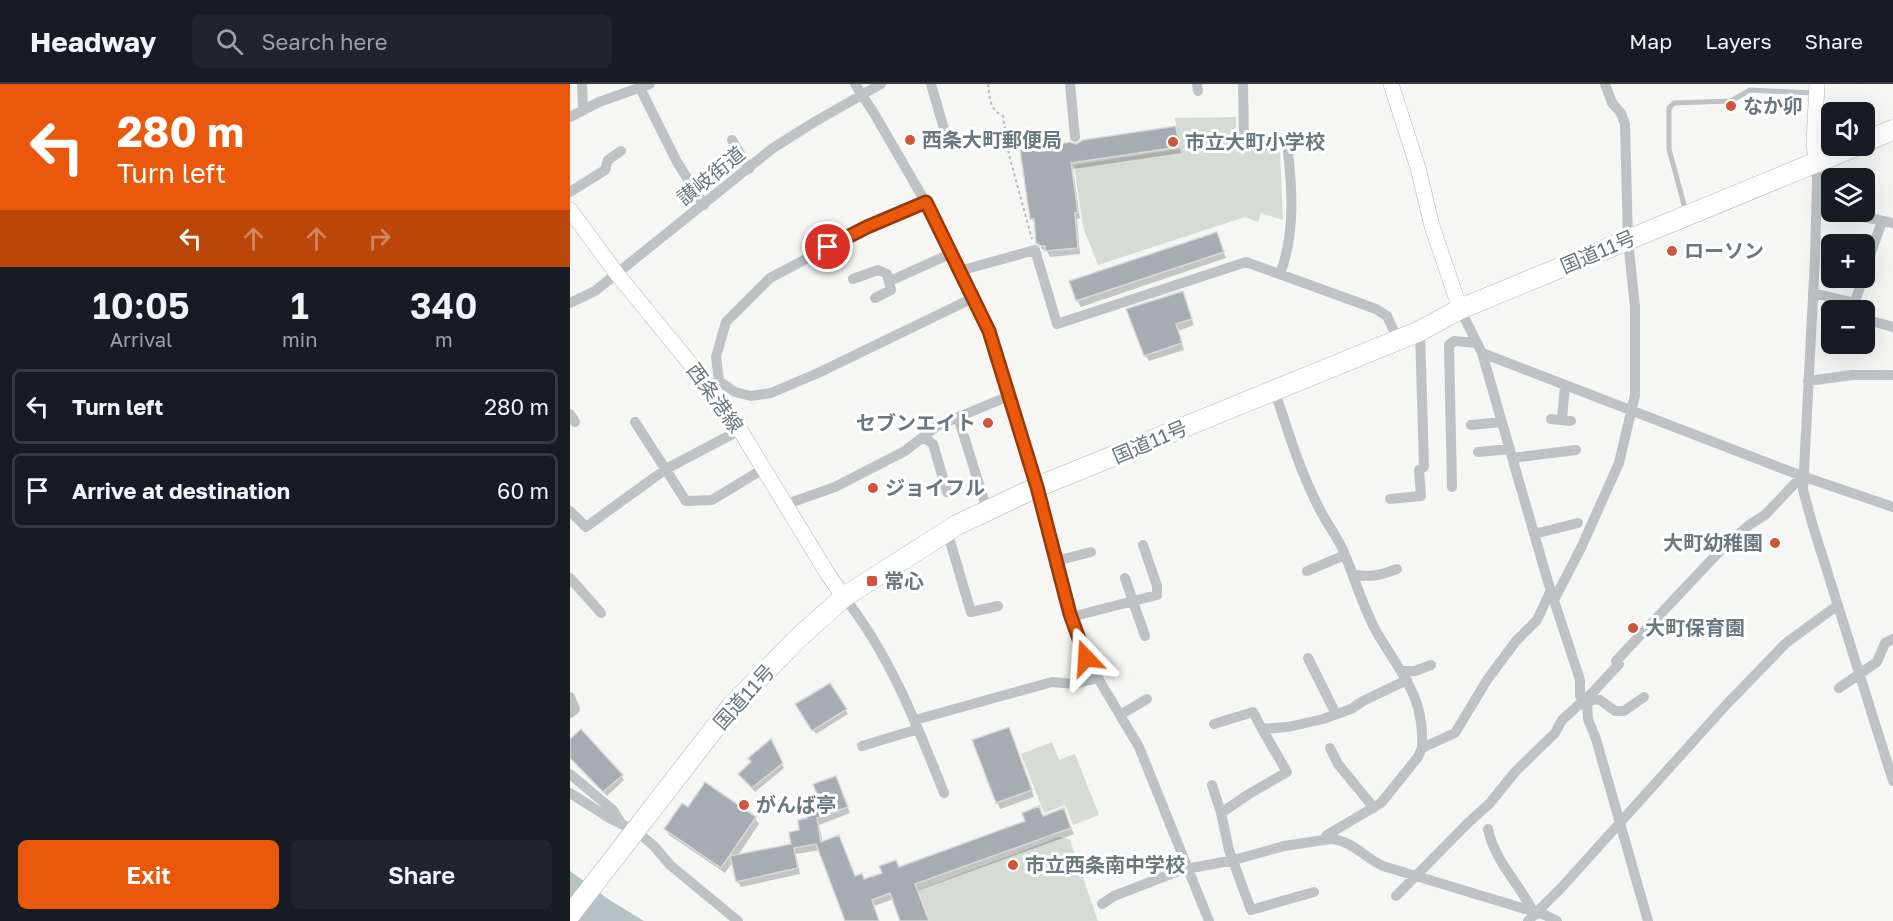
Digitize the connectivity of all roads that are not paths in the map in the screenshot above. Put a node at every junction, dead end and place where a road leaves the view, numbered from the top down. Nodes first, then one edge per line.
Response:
1 (582, 84) edge
2 (855, 84) edge
3 (881, 84) edge
4 (931, 84) edge
5 (1070, 84) edge
6 (1243, 84) edge
7 (1391, 84) edge
8 (1605, 84) edge
9 (645, 86) edge
10 (1817, 88) edge
11 (862, 95) junction
12 (583, 109) junction
13 (570, 117) edge
14 (1893, 130) edge
15 (946, 136) dead end
16 (1075, 137) dead end
17 (1875, 137) edge
18 (732, 140) dead end
19 (621, 151) dead end
20 (1831, 156) edge
21 (1816, 162) junction
22 (748, 169) junction
23 (570, 192) edge
24 (926, 202) junction
25 (704, 205) junction
26 (1816, 206) junction
27 (1821, 207) edge
28 (570, 210) edge
29 (1687, 215) junction
30 (1887, 222) edge
31 (1628, 240) junction
32 (1875, 249) edge
33 (950, 254) junction
34 (959, 271) junction
35 (617, 274) junction
36 (1280, 274) junction
37 (853, 279) dead end
38 (890, 281) junction
39 (596, 291) junction
40 (1813, 293) junction
41 (875, 298) dead end
42 (973, 298) junction
43 (1833, 300) edge
44 (570, 303) edge
45 (1460, 309) junction
46 (570, 314) edge
47 (1875, 322) edge
48 (1893, 327) edge
49 (1420, 331) junction
50 (1398, 340) junction
51 (1480, 348) junction
52 (1893, 375) edge
53 (1808, 381) junction
54 (715, 385) junction
55 (1565, 385) junction
56 (1274, 389) junction
57 (1009, 396) junction
58 (1437, 400) dead end
59 (1450, 401) junction
60 (1632, 410) junction
61 (958, 417) junction
62 (1561, 420) dead end
63 (635, 422) dead end
64 (1502, 422) junction
65 (1471, 425) dead end
66 (740, 430) junction
67 (923, 437) junction
68 (1576, 450) dead end
69 (1478, 452) dead end
70 (1511, 453) junction
71 (1439, 456) dead end
72 (1451, 456) junction
73 (763, 469) junction
74 (666, 470) junction
75 (1802, 476) junction
76 (1037, 487) junction
77 (1452, 487) dead end
78 (947, 492) dead end
79 (1390, 499) dead end
80 (784, 505) junction
81 (1893, 507) edge
82 (987, 510) junction
83 (570, 511) edge
84 (1578, 523) dead end
85 (947, 531) junction
86 (1534, 534) junction
87 (1143, 545) dead end
88 (1091, 552) dead end
89 (1345, 555) junction
90 (1056, 561) junction
91 (1396, 569) dead end
92 (1306, 570) dead end
93 (1353, 574) junction
94 (570, 578) edge
95 (1125, 578) dead end
96 (1552, 595) junction
97 (844, 597) junction
98 (1133, 602) junction
99 (1838, 605) junction
100 (998, 606) dead end
101 (602, 613) dead end
102 (1071, 617) junction
103 (1145, 636) dead end
104 (1893, 639) edge
105 (1308, 658) dead end
106 (1431, 664) dead end
107 (1861, 674) junction
108 (1405, 676) junction
109 (1098, 678) junction
110 (1839, 688) dead end
111 (570, 697) edge
112 (1644, 697) dead end
113 (1147, 699) dead end
114 (1585, 702) junction
115 (570, 713) edge
116 (1336, 714) junction
117 (1120, 715) junction
118 (1214, 724) dead end
119 (917, 725) junction
120 (1262, 729) junction
121 (862, 746) dead end
122 (1330, 748) dead end
123 (1422, 748) junction
124 (570, 776) edge
125 (1893, 779) edge
126 (1212, 785) dead end
127 (570, 793) edge
128 (944, 793) dead end
129 (1374, 808) junction
130 (1221, 813) junction
131 (1620, 823) junction
132 (1488, 829) dead end
133 (629, 832) junction
134 (1323, 840) junction
135 (1234, 860) junction
136 (1189, 867) junction
137 (1416, 876) junction
138 (1314, 892) dead end
139 (1396, 896) dead end
140 (1102, 904) dead end
141 (570, 915) edge
142 (1533, 918) edge
143 (738, 921) edge
144 (1209, 921) edge
145 (1557, 921) edge
146 (1648, 921) edge

1 - 12 street
2 - 11 street
3 - 11 street, 讃岐街道
4 - 15 street
5 - 16 street
6 - 36 street
7 - 45 main road
8 - 31 street
9 - 12 street
9 - 25 street
10 - 21 main road
10 - 29 lane
11 - 22 street, 讃岐街道
11 - 24 street
12 - 13 street
14 - 17 highway
18 - 22 street
19 - 23 street
20 - 21 highway, 国道11号
21 - 26 street
21 - 29 highway, 国道11号
22 - 25 street, 讃岐街道
24 - 33 street
24 - 54 street
25 - 35 street, 讃岐街道
26 - 27 street
26 - 40 street
28 - 35 main road, 西条港線
29 - 31 highway, 国道11号
30 - 32 street
31 - 45 highway, 国道11号
31 - 60 street
33 - 34 street
33 - 38 street
34 - 36 street
34 - 42 street
35 - 39 street, 讃岐街道
35 - 54 main road, 西条港線
36 - 50 street
37 - 38 street
38 - 41 street
39 - 44 street, 讃岐街道
39 - 46 street
40 - 43 street
40 - 53 street
42 - 54 street
42 - 57 street
45 - 49 highway, 国道11号
45 - 51 street
47 - 48 street
49 - 50 highway, 国道11号
49 - 79 street
50 - 56 highway, 国道11号
51 - 55 street
51 - 59 street
51 - 64 street
52 - 53 street
53 - 75 street
54 - 66 main road, 西条港線
55 - 60 street
55 - 62 street
56 - 76 highway, 国道11号
56 - 89 street
57 - 61 street
57 - 76 street
58 - 59 street
59 - 72 street
60 - 75 street
60 - 96 street
61 - 67 street
61 - 82 street
63 - 74 street
64 - 65 street
64 - 70 street
66 - 73 main road, 西条港線
66 - 74 street
67 - 78 street
67 - 80 street
68 - 70 street
69 - 70 street
70 - 86 street
71 - 72 street
72 - 77 street
73 - 74 street
73 - 80 main road, 西条港線
74 - 83 street
75 - 81 street
75 - 99 street
75 - 114 street
76 - 82 highway, 国道11号
76 - 90 street
80 - 97 main road, 西条港線
82 - 85 highway, 国道11号
84 - 86 street
85 - 97 highway, 国道11号
85 - 100 street
86 - 96 street
87 - 98 street
88 - 90 street
89 - 92 street
89 - 93 street
90 - 102 street
91 - 93 street
93 - 108 street
94 - 101 street
95 - 98 street
96 - 114 street
96 - 123 street
97 - 119 street
97 - 133 highway, 国道11号
98 - 102 street
98 - 103 street
99 - 107 street
99 - 131 street
102 - 109 street
104 - 107 street
105 - 116 street
106 - 108 street
107 - 110 street
107 - 125 street
108 - 116 street
108 - 123 street
109 - 117 street
109 - 119 street
111 - 115 street
112 - 114 street
113 - 117 street
114 - 131 street
114 - 137 street
116 - 120 street
117 - 136 street
118 - 120 street
119 - 121 street
119 - 128 street
120 - 130 street
122 - 129 street
123 - 129 street
124 - 133 street
126 - 130 street
127 - 133 street
129 - 134 street
130 - 135 street
131 - 142 street
131 - 146 street
132 - 142 street
133 - 141 highway, 国道11号
133 - 143 street
134 - 135 street
134 - 137 street
135 - 136 street
135 - 138 street
136 - 140 street
136 - 144 street
137 - 139 street
137 - 142 street
142 - 145 street

